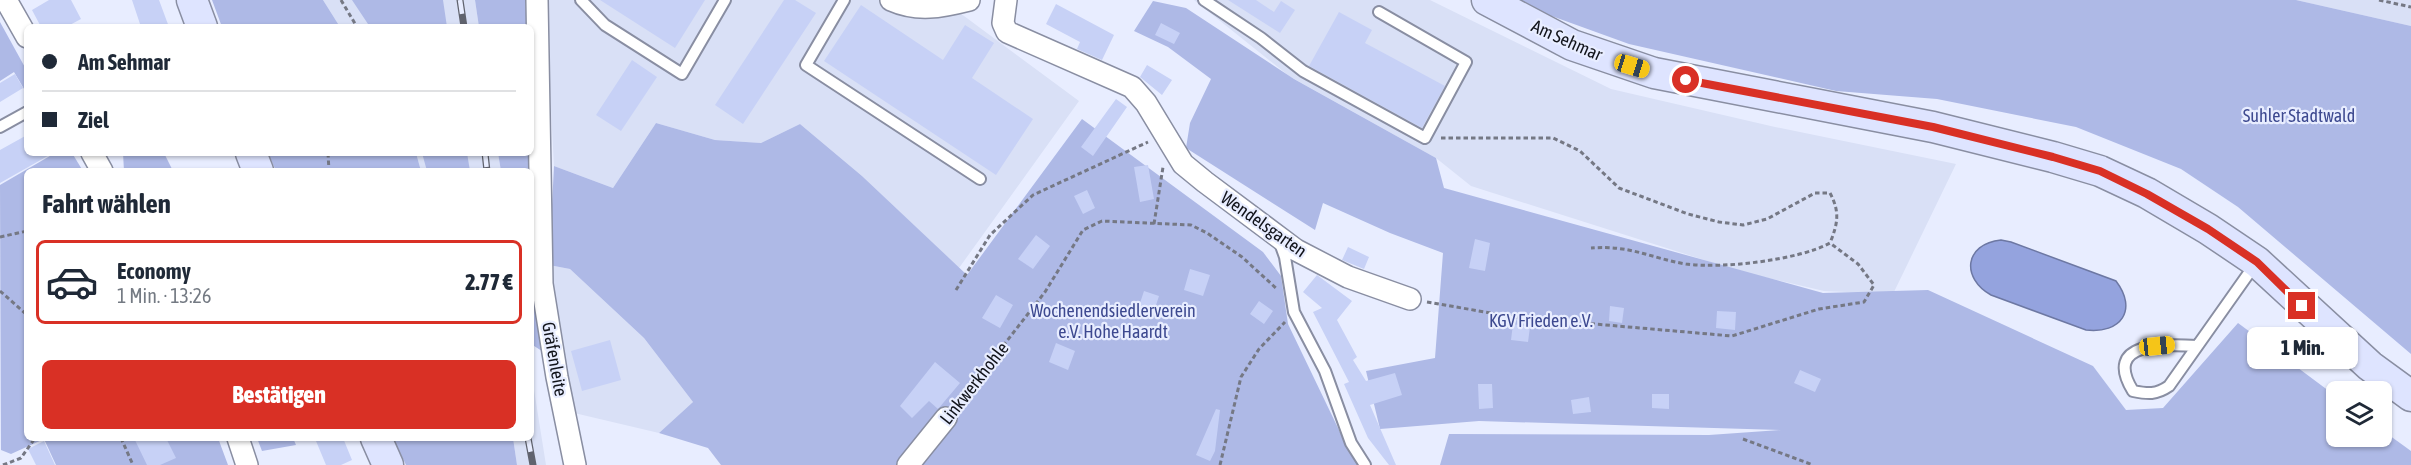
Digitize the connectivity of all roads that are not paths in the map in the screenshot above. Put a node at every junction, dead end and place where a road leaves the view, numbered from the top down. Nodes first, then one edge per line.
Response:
1 (6, 0) edge
2 (192, 0) edge
3 (537, 0) edge
4 (581, 0) edge
5 (725, 0) edge
6 (844, 0) edge
7 (891, 0) edge
8 (969, 0) edge
9 (1006, 0) edge
10 (1204, 0) edge
11 (1487, 0) edge
12 (1378, 12) dead end
13 (201, 24) edge
14 (24, 32) edge
15 (24, 114) edge
16 (0, 127) edge
17 (980, 179) dead end
18 (1276, 236) junction
19 (2257, 262) junction
20 (1410, 299) road end
21 (2197, 346) junction
22 (2411, 396) edge
23 (946, 418) road end
24 (239, 441) edge
25 (376, 441) edge
26 (248, 465) edge
27 (388, 465) edge
28 (575, 465) edge
29 (908, 465) edge
30 (1365, 465) edge

1 - 14 street
2 - 13 main road
3 - 28 street, Gräfenleite
4 - 5 lane
6 - 17 lane
7 - 8 street
9 - 18 street, Wendelsgarten
10 - 12 lane
11 - 19 main road, Am Sehmar
15 - 16 lane
18 - 20 street, Wendelsgarten
18 - 30 lane
19 - 21 lane
19 - 22 main road, Am Sehmar
21 - 21 lane
23 - 29 street, Linkwerkhohle
24 - 26 street
25 - 27 main road

